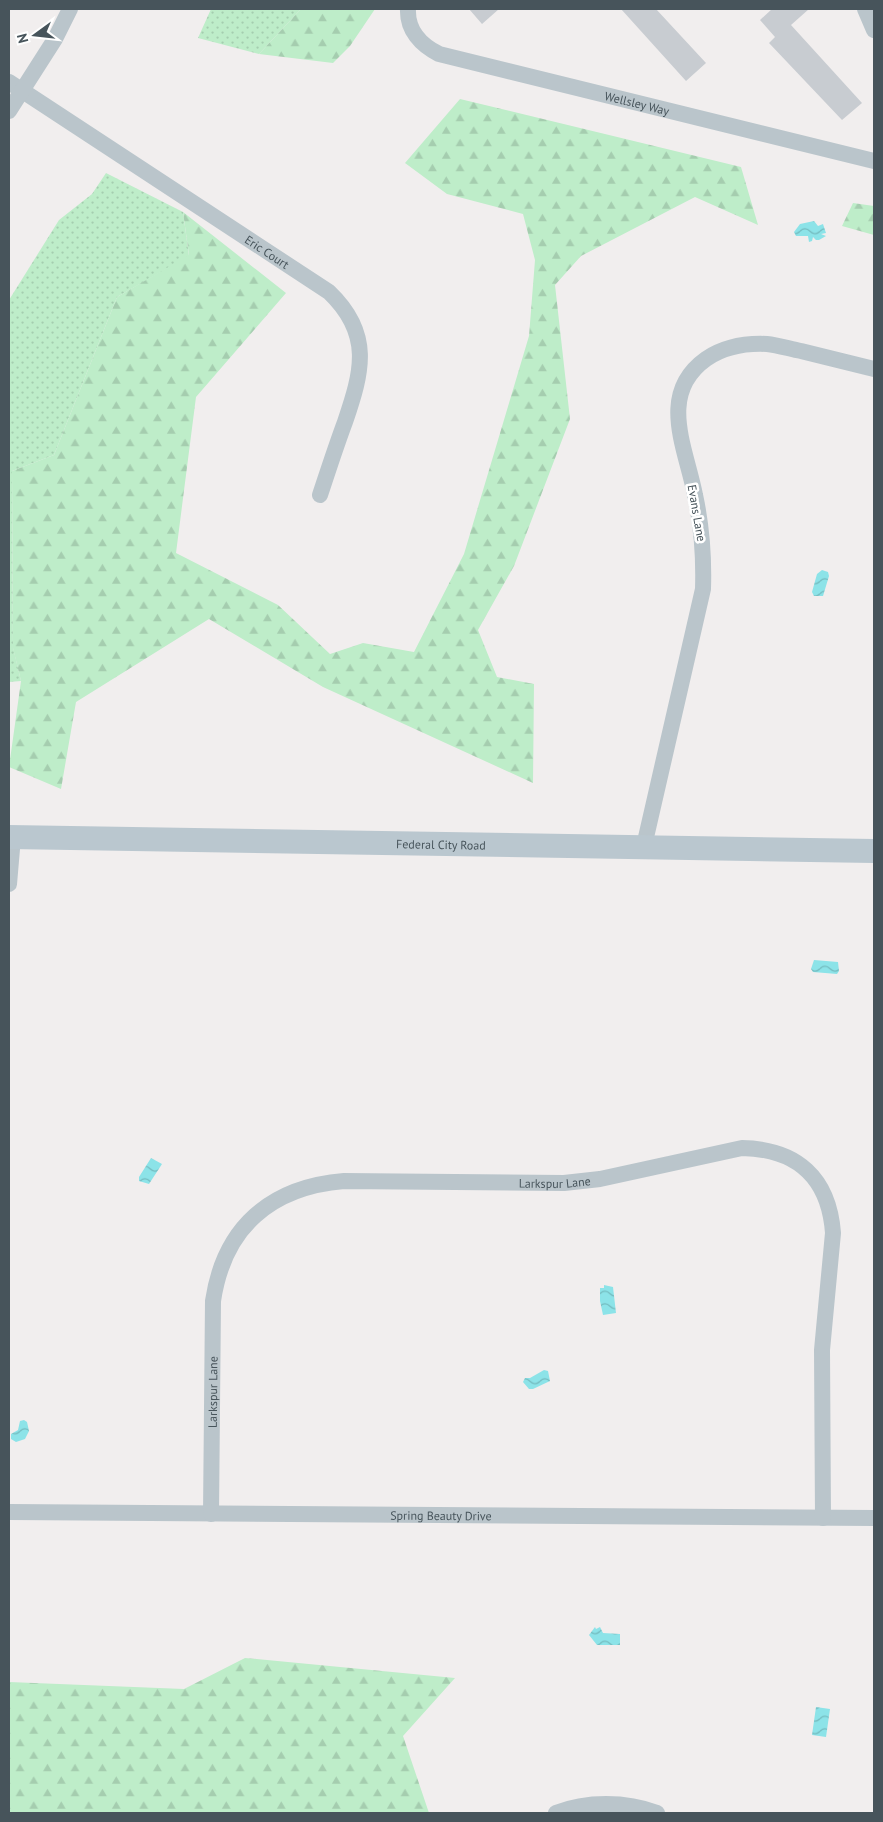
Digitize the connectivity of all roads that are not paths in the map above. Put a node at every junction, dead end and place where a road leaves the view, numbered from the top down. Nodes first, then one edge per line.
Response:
1 (70, 9) edge
2 (408, 9) edge
3 (865, 9) edge
4 (874, 30) edge
5 (15, 86) edge
6 (9, 110) edge
7 (874, 161) edge
8 (874, 369) edge
9 (320, 495) dead end
10 (11, 837) edge
11 (644, 846) junction
12 (874, 851) edge
13 (9, 884) edge
14 (9, 1512) edge
15 (211, 1514) junction
16 (823, 1518) junction
17 (874, 1518) edge
18 (556, 1813) edge
19 (657, 1813) edge

1 - 5 street
2 - 7 street, Wellsley Way
3 - 4 street
5 - 6 street
5 - 9 street, Eric Court
8 - 11 street, Evans Lane
10 - 11 street, Federal City Road
10 - 13 street
11 - 12 street, Federal City Road
14 - 15 street, Spring Beauty Drive
15 - 16 street, Spring Beauty Drive
15 - 16 street, Larkspur Lane
16 - 17 street, Spring Beauty Drive
18 - 19 street

